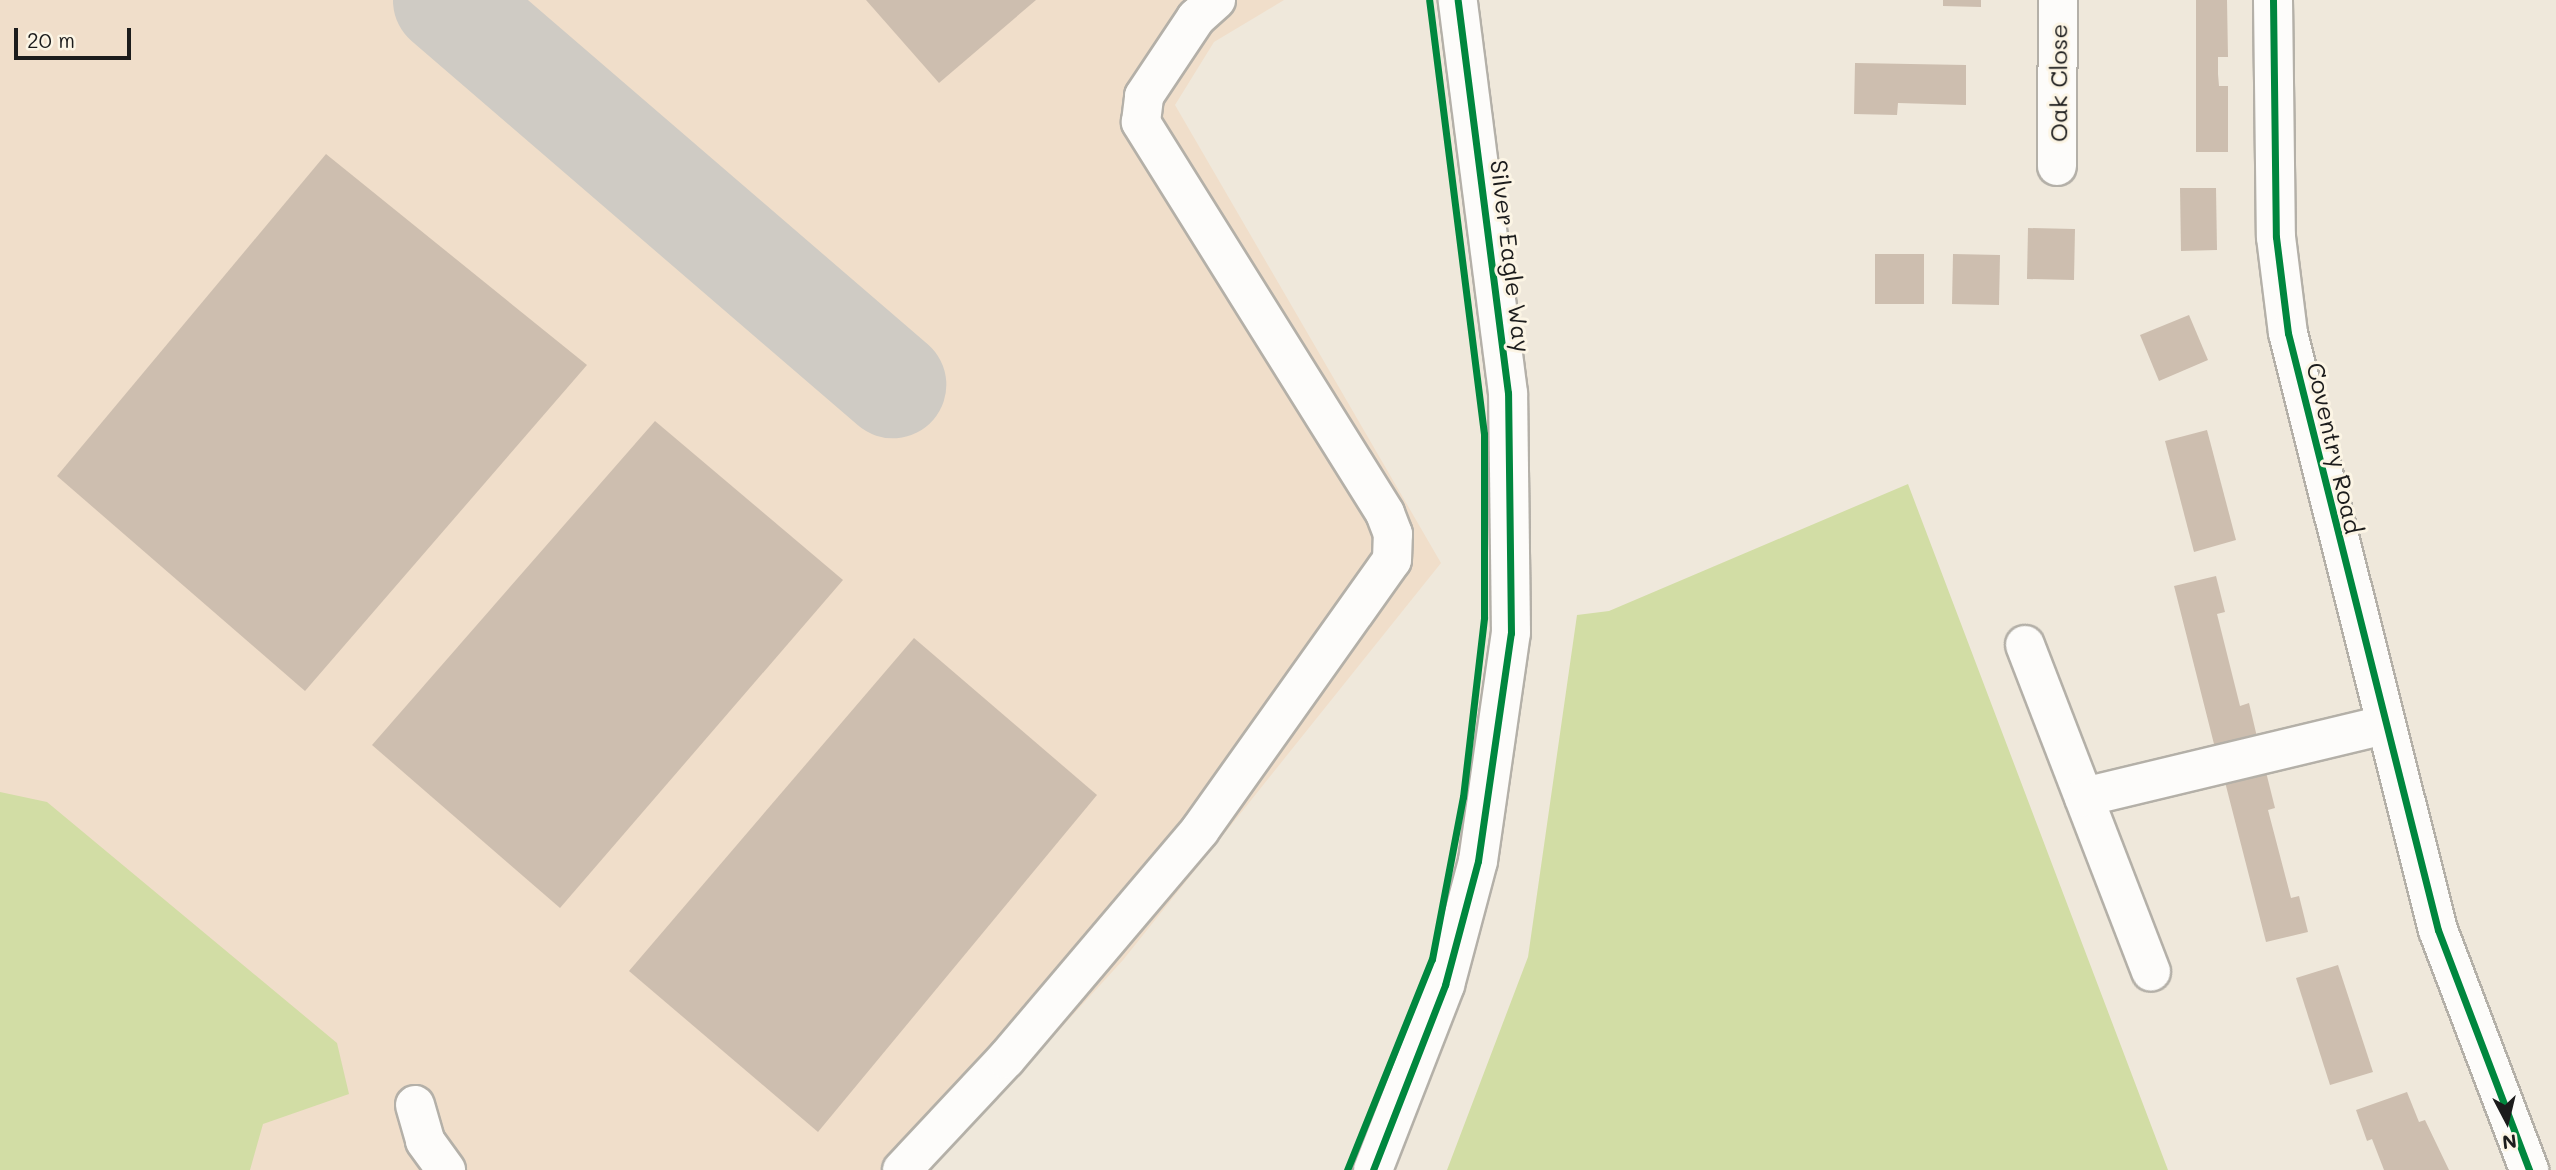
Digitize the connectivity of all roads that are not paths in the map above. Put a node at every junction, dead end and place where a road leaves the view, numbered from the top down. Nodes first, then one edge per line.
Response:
1 (1216, 0) edge
2 (1458, 0) edge
3 (2058, 0) edge
4 (2273, 0) edge
5 (2057, 166) dead end
6 (2025, 645) dead end
7 (2383, 725) junction
8 (2084, 797) junction
9 (2151, 971) dead end
10 (415, 1105) dead end
11 (446, 1170) edge
12 (902, 1170) edge
13 (1373, 1170) edge
14 (2529, 1170) edge

1 - 12 street
2 - 13 street, Silver Eagle Way
3 - 5 street, Oak Close
4 - 7 street, Coventry Road
6 - 8 street
7 - 8 street
7 - 14 street, Coventry Road
8 - 9 street
10 - 11 street

